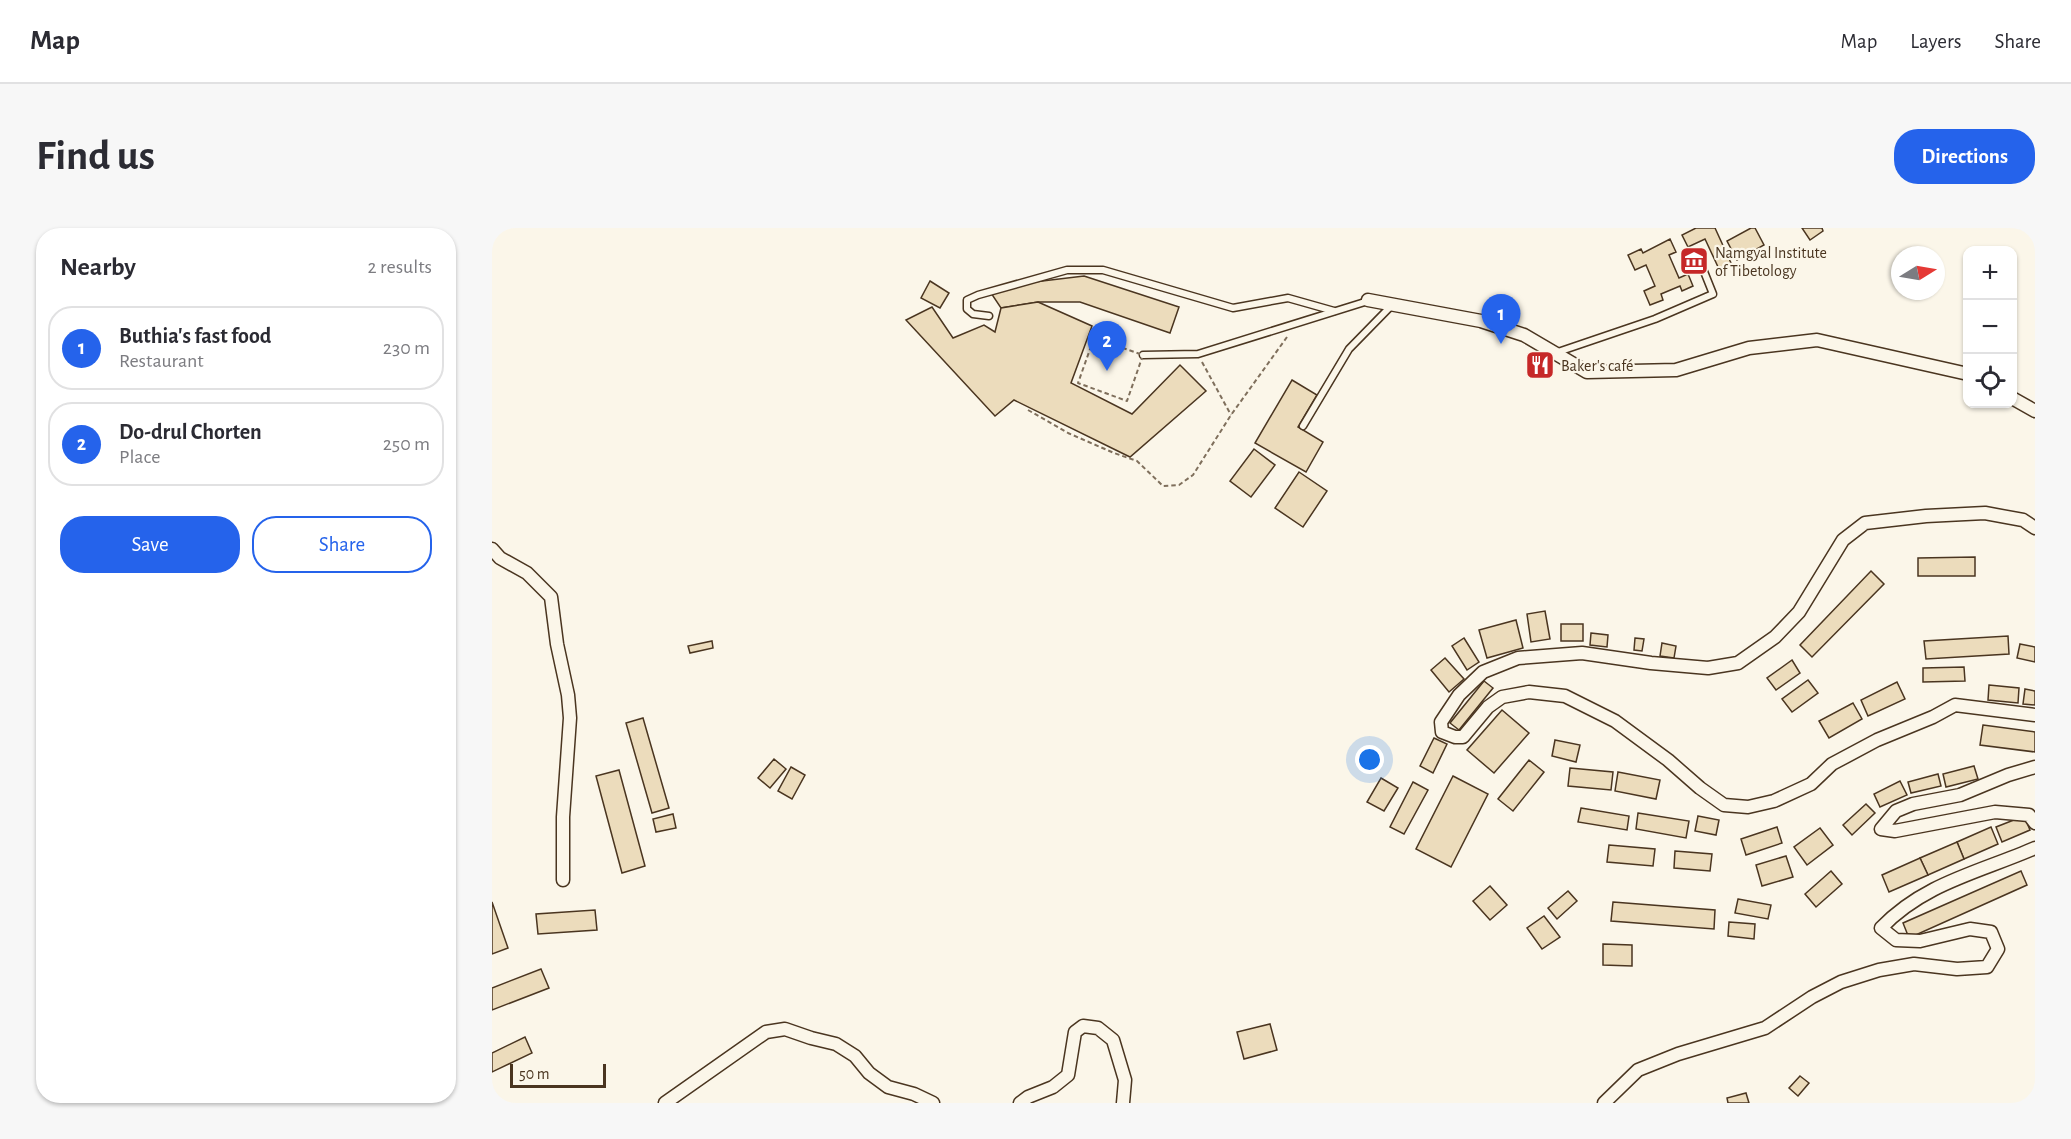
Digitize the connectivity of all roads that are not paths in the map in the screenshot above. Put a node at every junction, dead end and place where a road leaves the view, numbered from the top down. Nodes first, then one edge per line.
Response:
1 (1703, 269) dead end
2 (1368, 300) joint
3 (1394, 304) junction
4 (1334, 311) junction
5 (989, 316) dead end
6 (1554, 353) junction
7 (1143, 356) road end
8 (1963, 373) edge
9 (2017, 400) edge
10 (2035, 411) edge
11 (1303, 426) dead end
12 (2035, 528) edge
13 (492, 549) edge
14 (2035, 715) edge
15 (2035, 767) edge
16 (2035, 823) edge
17 (2035, 848) edge
18 (563, 880) dead end
19 (665, 1103) edge
20 (933, 1103) edge
21 (1020, 1103) edge
22 (1123, 1103) edge
23 (1604, 1103) edge

1 - 6 lane
2 - 3 street
2 - 4 lane
3 - 6 street
3 - 11 lane
4 - 5 lane
4 - 7 lane
6 - 8 street
9 - 10 street
12 - 14 street
13 - 18 street
15 - 16 street
17 - 23 street
19 - 20 street
21 - 22 street

